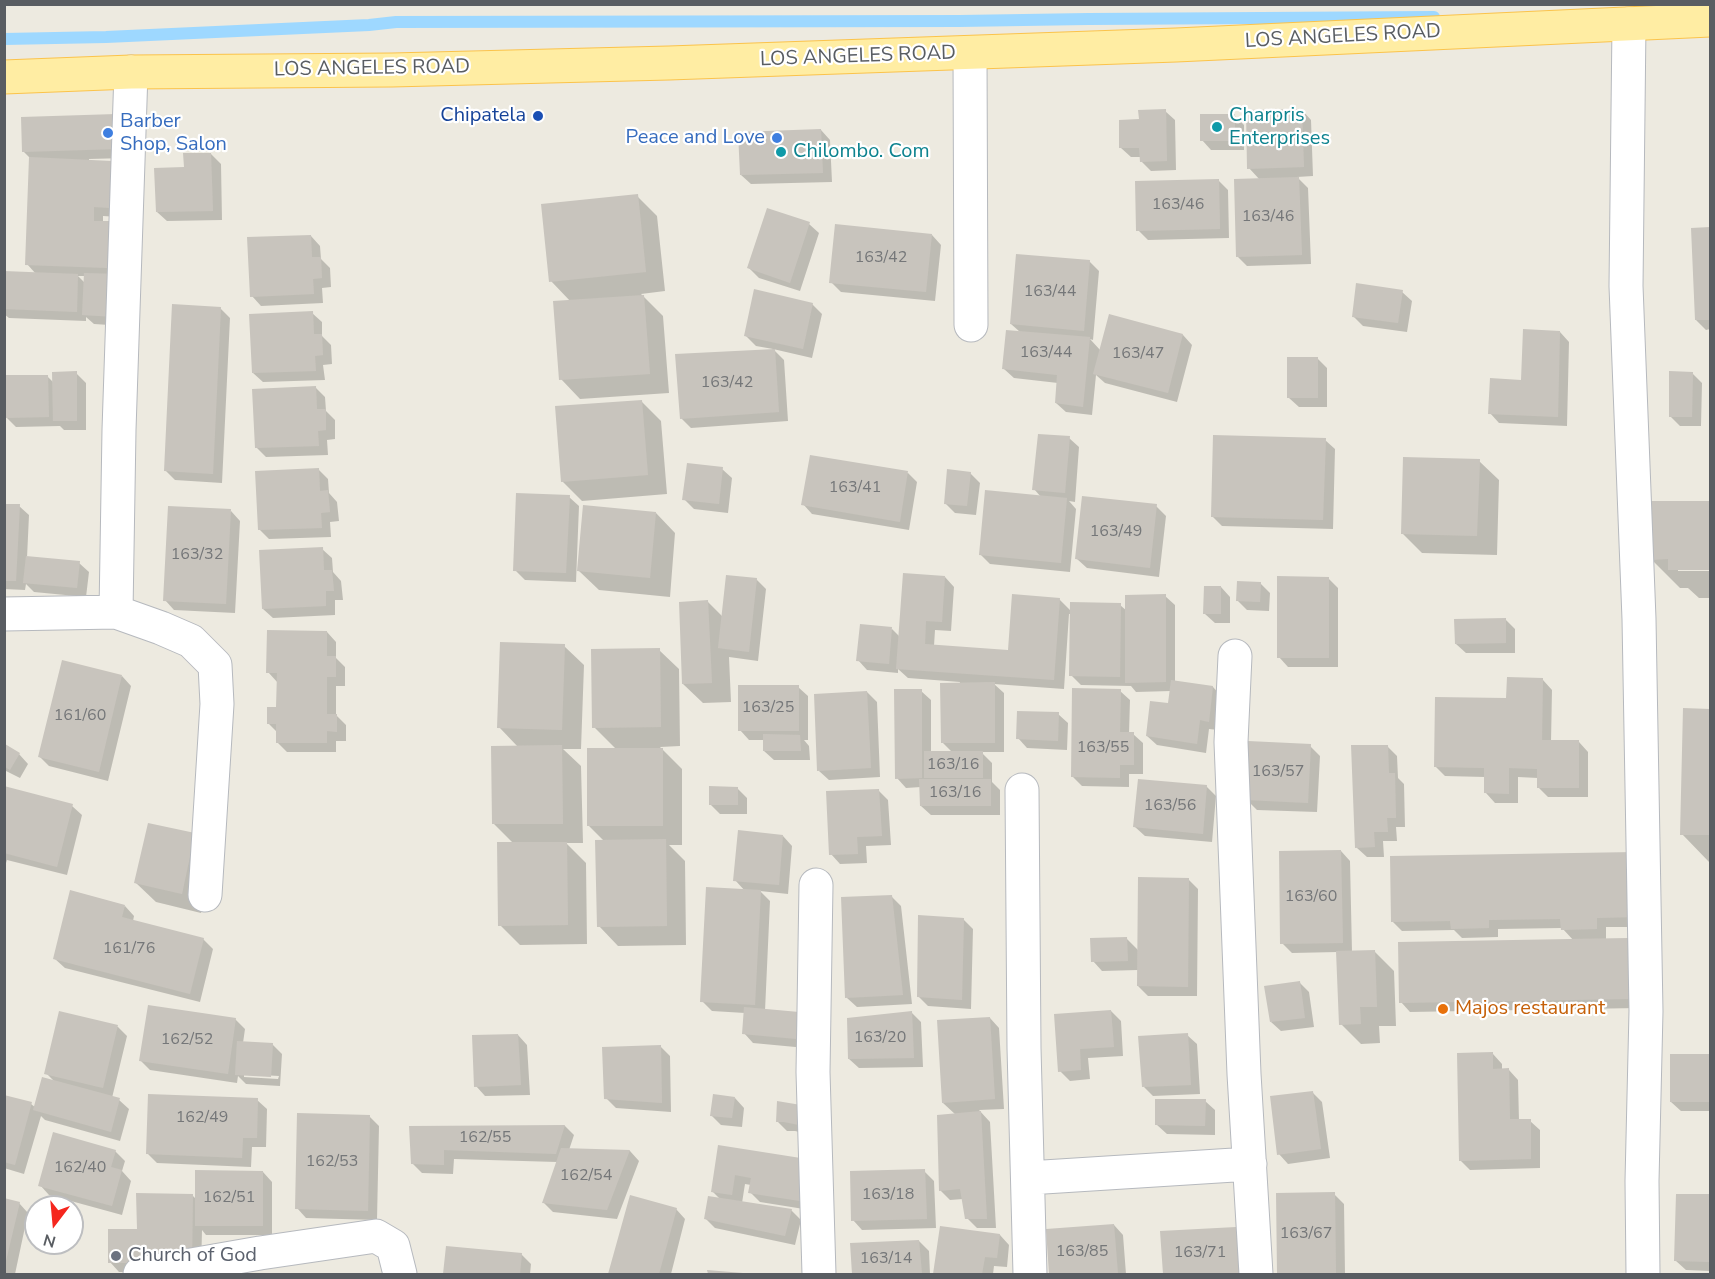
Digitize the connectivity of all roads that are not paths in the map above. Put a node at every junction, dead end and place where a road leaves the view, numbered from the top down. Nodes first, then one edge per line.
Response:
1 (1710, 20) edge
2 (1629, 24) junction
3 (970, 53) junction
4 (131, 72) junction
5 (4, 77) edge
6 (971, 325) dead end
7 (116, 612) junction
8 (4, 614) edge
9 (1235, 656) dead end
10 (1022, 790) dead end
11 (816, 885) dead end
12 (205, 895) dead end
13 (1250, 1164) junction
14 (1028, 1178) junction
15 (140, 1275) edge
16 (400, 1275) edge
17 (819, 1275) edge
18 (1030, 1275) edge
19 (1257, 1275) edge
20 (1643, 1275) edge

1 - 2 main road, LOS ANGELES ROAD
2 - 3 main road, LOS ANGELES ROAD
2 - 20 street
3 - 4 main road, LOS ANGELES ROAD
3 - 6 street
4 - 5 main road, LOS ANGELES ROAD
4 - 7 street
7 - 8 street
7 - 12 street
9 - 13 street
10 - 14 street
11 - 17 street
13 - 14 street
13 - 19 street
14 - 18 street
15 - 16 street

